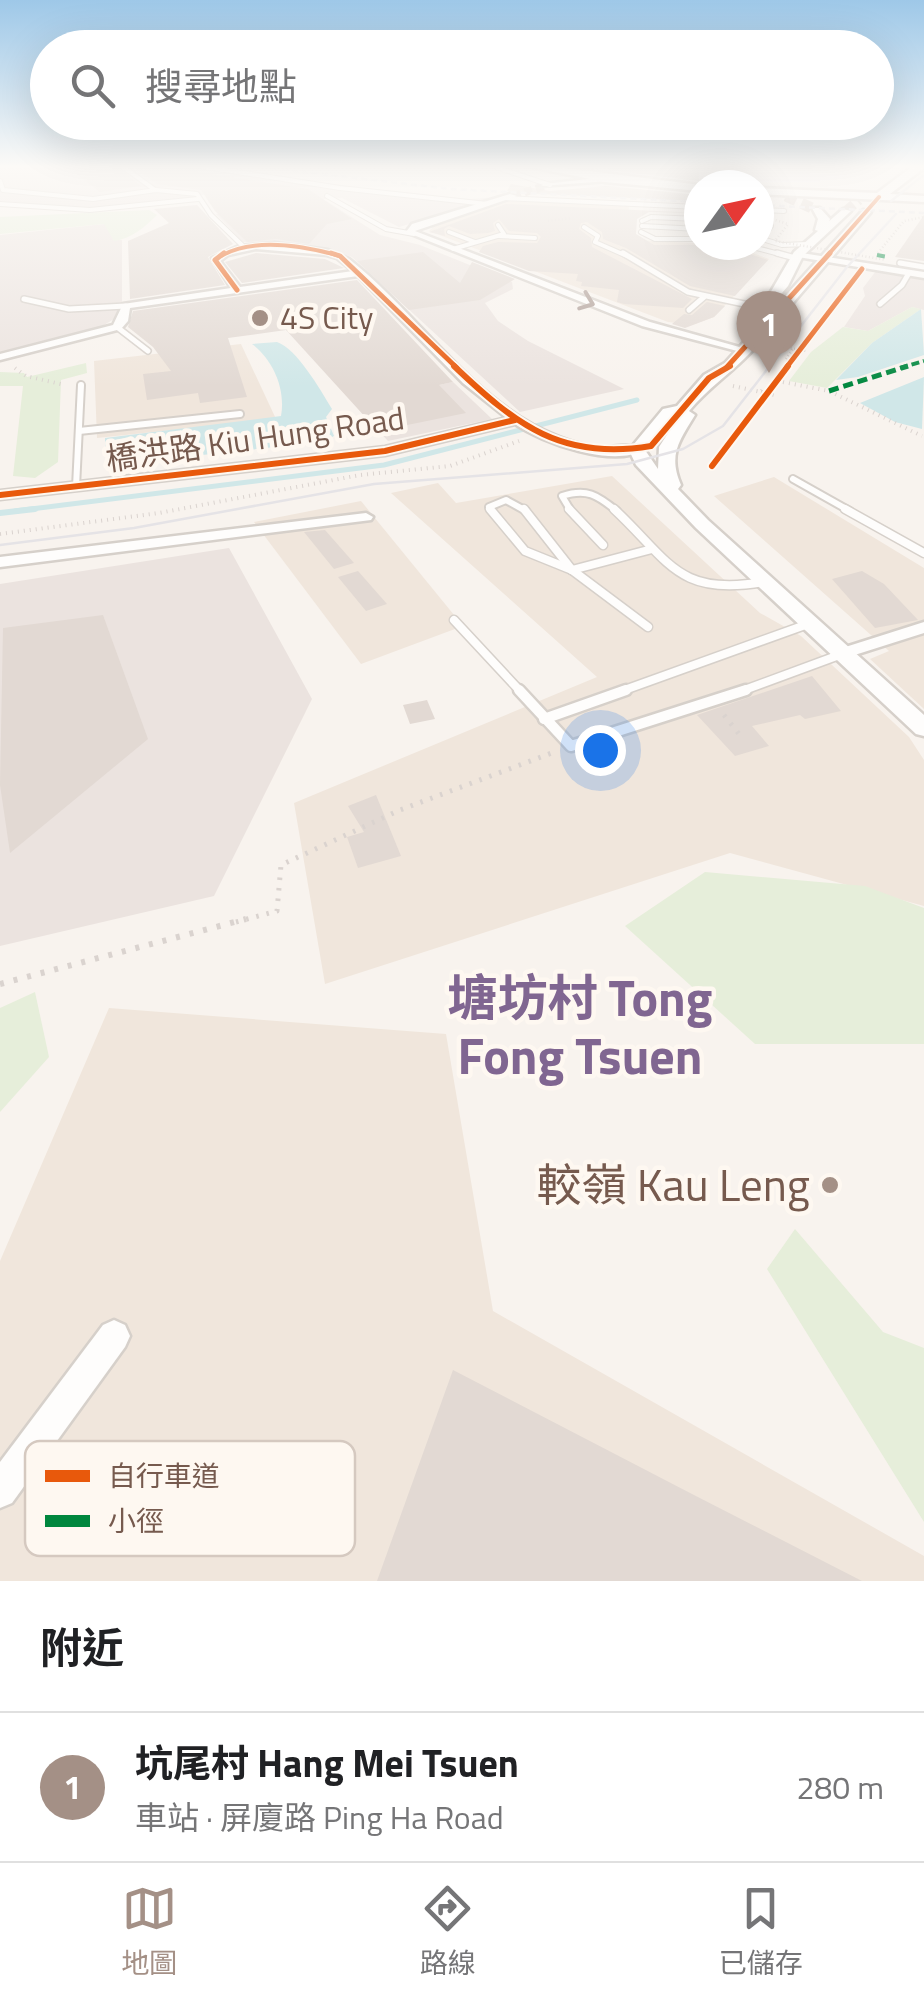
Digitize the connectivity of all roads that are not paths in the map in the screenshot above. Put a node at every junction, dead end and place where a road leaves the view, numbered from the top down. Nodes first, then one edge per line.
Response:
1 (237, 240) edge
2 (429, 240) edge
3 (470, 240) edge
4 (484, 240) edge
5 (596, 240) edge
6 (774, 240) edge
7 (782, 240) edge
8 (818, 240) edge
9 (826, 240) edge
10 (842, 240) tunnel mouth
11 (476, 242) junction
12 (244, 247) junction
13 (453, 249) junction
14 (774, 250) edge
15 (813, 256) junction
16 (900, 263) dead end
17 (924, 267) edge
18 (360, 273) junction
19 (909, 273) junction
20 (924, 275) edge
21 (236, 290) junction
22 (704, 298) junction
23 (24, 299) dead end
24 (880, 304) dead end
25 (126, 306) junction
26 (763, 308) junction
27 (689, 310) dead end
28 (117, 327) junction
29 (727, 346) junction
30 (745, 350) junction
31 (148, 351) dead end
32 (0, 358) edge
33 (708, 378) junction
34 (81, 385) road end
35 (681, 410) junction
36 (240, 414) dead end
37 (517, 422) junction
38 (79, 431) junction
39 (649, 445) junction
40 (793, 479) dead end
41 (76, 487) junction
42 (670, 490) junction
43 (0, 495) edge
44 (366, 517) dead end
45 (604, 545) dead end
46 (652, 549) junction
47 (924, 553) edge
48 (0, 562) edge
49 (572, 570) junction
50 (763, 582) junction
51 (454, 620) dead end
52 (808, 624) junction
53 (648, 627) dead end
54 (924, 627) edge
55 (842, 654) junction
56 (544, 718) junction
57 (924, 728) edge
58 (114, 1336) dead end
59 (37, 1441) edge
60 (25, 1457) edge
61 (0, 1491) edge

1 - 12 lane
2 - 13 street
3 - 11 lane
4 - 11 lane
5 - 22 lane
6 - 15 lane
7 - 15 lane
8 - 15 street
9 - 15 street
10 - 15 street
11 - 13 lane
12 - 18 street
12 - 21 street
13 -> 29 street
14 - 15 lane
15 - 19 street
15 - 26 street
15 - 30 street
16 - 17 lane
18 - 21 street
18 - 37 street
19 - 20 street
19 - 24 lane
21 - 25 street
22 - 26 lane
22 - 27 lane
23 - 25 lane
25 - 28 street
26 - 29 street
28 - 31 lane
28 - 32 street
29 - 30 street
29 - 33 street
30 - 33 street
33 - 35 street
34 - 38 lane
35 - 39 street
35 - 39 street
36 - 38 lane
37 - 39 street
37 - 41 street, 橋洪路 Kiu Hung Road
38 - 41 lane
39 - 42 street
39 - 42 street
40 - 47 lane
41 - 43 street, 橋洪路 Kiu Hung Road
42 - 50 street
44 - 48 street
45 - 46 lane
46 - 49 lane
46 - 50 lane
49 - 49 lane
49 - 53 lane
50 - 52 street
51 - 56 lane
52 - 55 street
52 - 56 lane
54 - 55 street
55 - 56 lane
55 - 57 street
58 - 59 street
60 - 61 street

